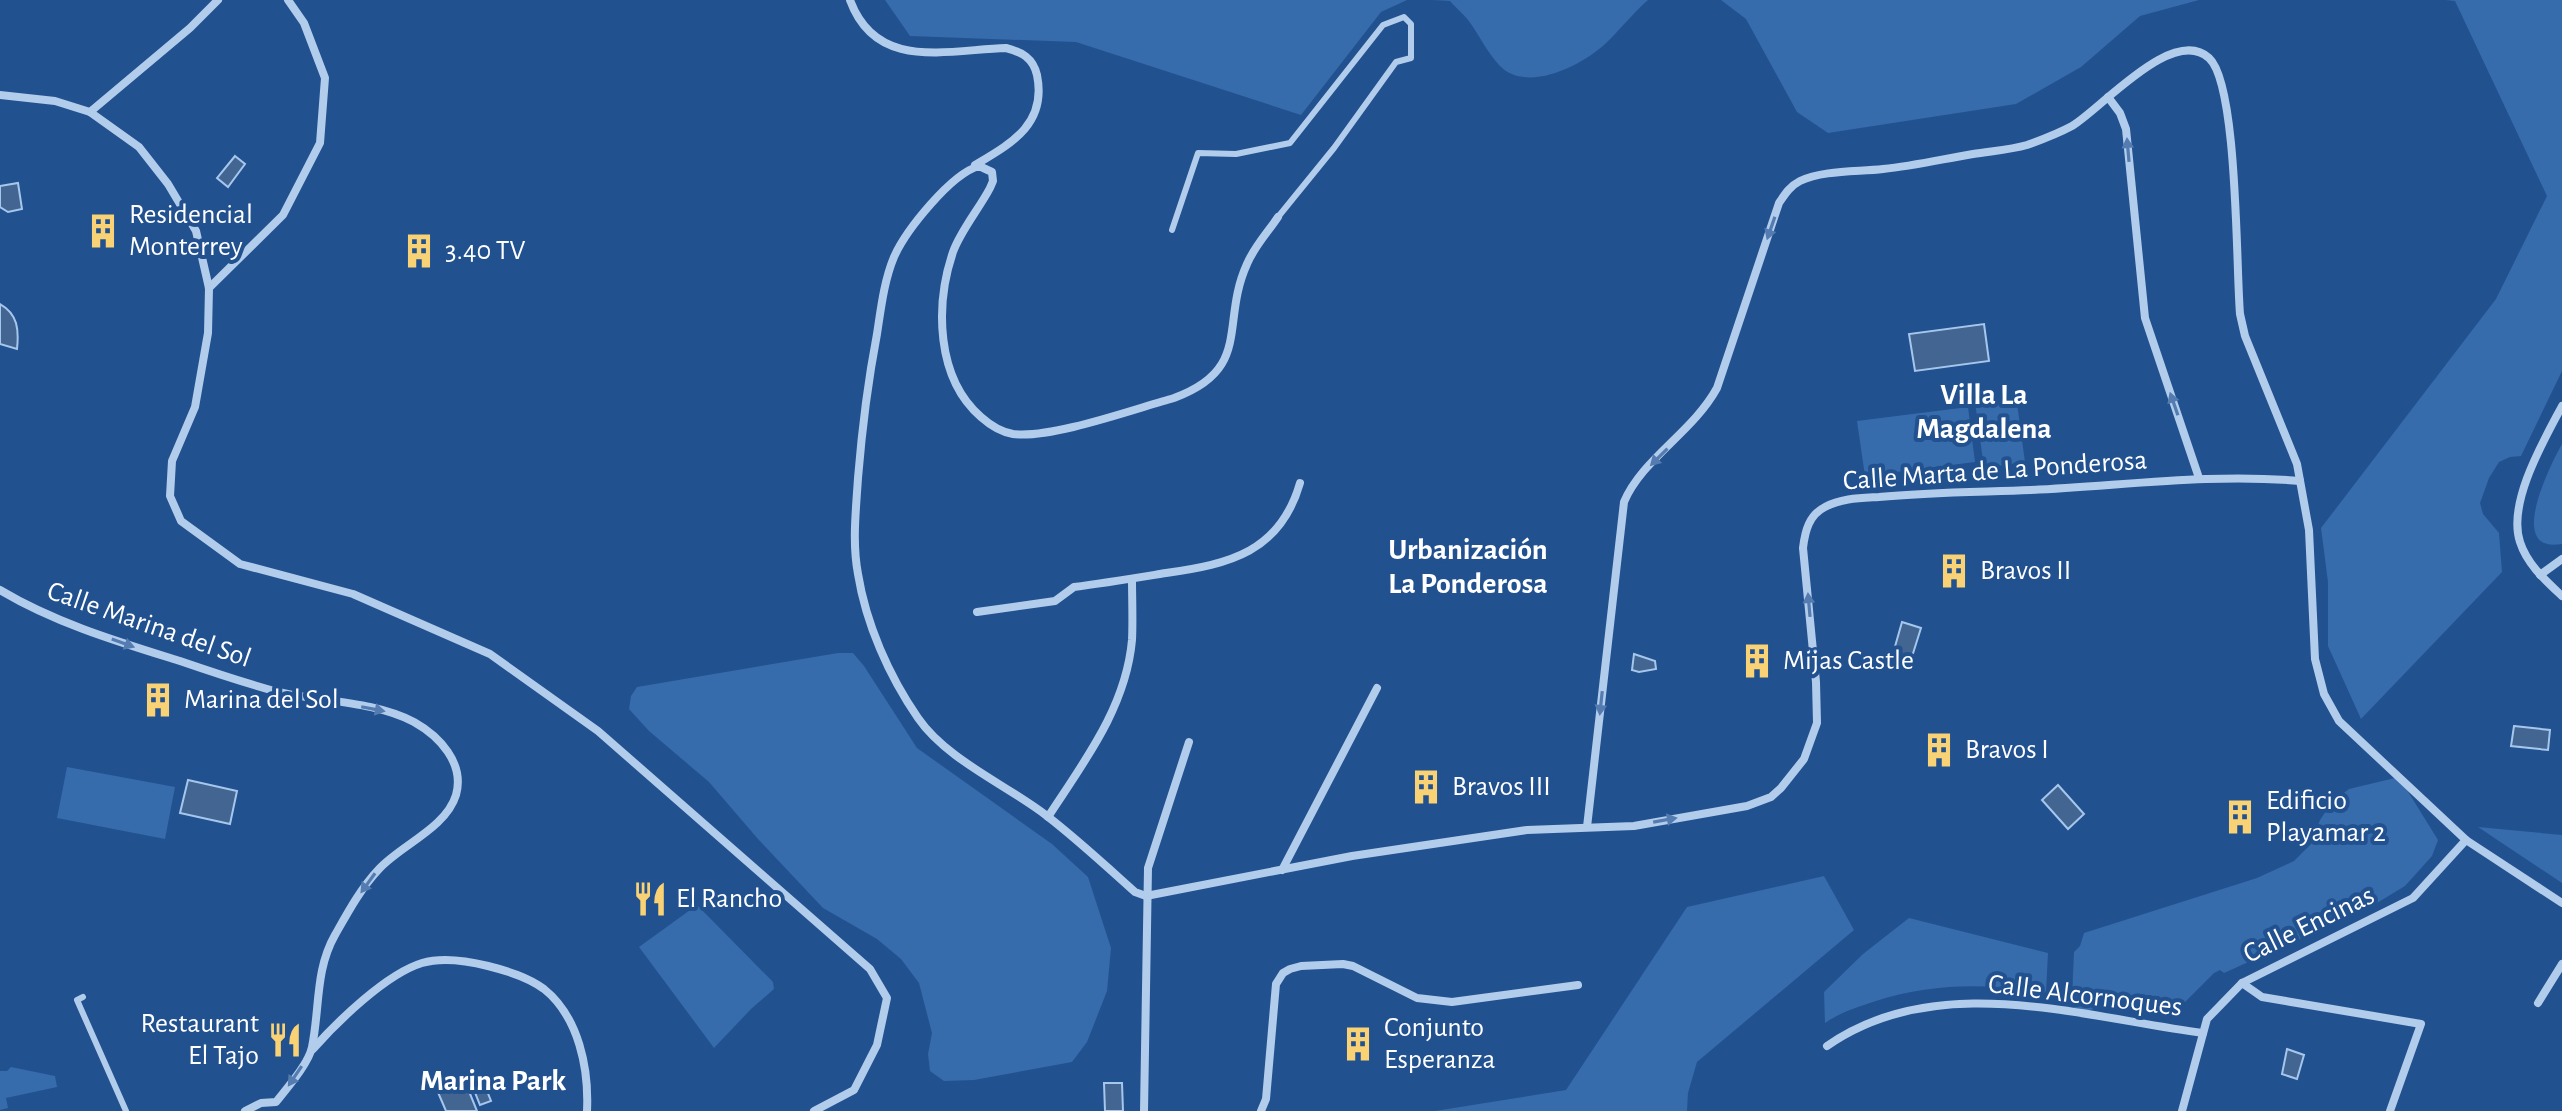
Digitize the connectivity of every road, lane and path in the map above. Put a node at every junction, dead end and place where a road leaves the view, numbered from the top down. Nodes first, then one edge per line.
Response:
1 (218, 0) edge
2 (288, 0) edge
3 (850, 0) edge
4 (0, 95) edge
5 (2108, 97) junction
6 (90, 112) junction
7 (971, 168) junction
8 (1278, 217) joint
9 (1172, 230) dead end
10 (209, 288) junction
11 (2562, 406) edge
12 (2199, 478) junction
13 (2300, 481) junction
14 (1300, 483) dead end
15 (2562, 559) edge
16 (2540, 575) junction
17 (1132, 579) junction
18 (0, 590) edge
19 (2562, 596) edge
20 (977, 612) dead end
21 (1377, 688) dead end
22 (1189, 742) dead end
23 (1048, 817) junction
24 (1587, 827) junction
25 (2466, 840) junction
26 (1282, 870) junction
27 (1146, 896) junction
28 (2562, 903) edge
29 (2562, 964) edge
30 (2242, 983) junction
31 (1578, 985) dead end
32 (83, 997) dead end
33 (2538, 1003) dead end
34 (2203, 1033) junction
35 (1827, 1046) dead end
36 (312, 1050) junction
37 (277, 1106) edge
38 (126, 1111) edge
39 (245, 1111) edge
40 (587, 1111) edge
41 (814, 1111) edge
42 (1144, 1111) edge
43 (1261, 1111) edge
44 (2182, 1111) edge
45 (2390, 1111) edge

1 - 6 street
2 - 10 street
3 - 7 street
4 - 6 street
12 -> 5 street
5 - 13 street
5 -> 24 street
6 - 10 street
7 - 8 street
7 - 23 street
8 - 9 lane
10 - 41 street
11 - 16 street
12 - 13 street, Calle Marta de La Ponderosa
24 -> 12 street, Calle Marta de La Ponderosa
13 - 25 street
14 - 17 street
15 - 16 street
16 - 19 street
17 - 20 street
17 - 23 street
18 -> 36 street, Calle Marina del Sol
21 - 26 street
22 - 27 street
23 - 27 street
24 - 26 street, Calle Marta de La Ponderosa
25 - 28 street
25 - 30 street, Calle Encinas
26 - 27 street, Calle Marta de La Ponderosa
27 - 42 street
29 - 33 street
30 - 34 street, Calle Encinas
30 - 45 street
31 - 43 street
32 - 38 lane
34 - 35 street, Calle Alcornoques
34 - 44 street, Calle Encinas
36 -> 37 street, Calle Marina del Sol
36 - 40 street
37 - 39 street, Calle Marina del Sol

